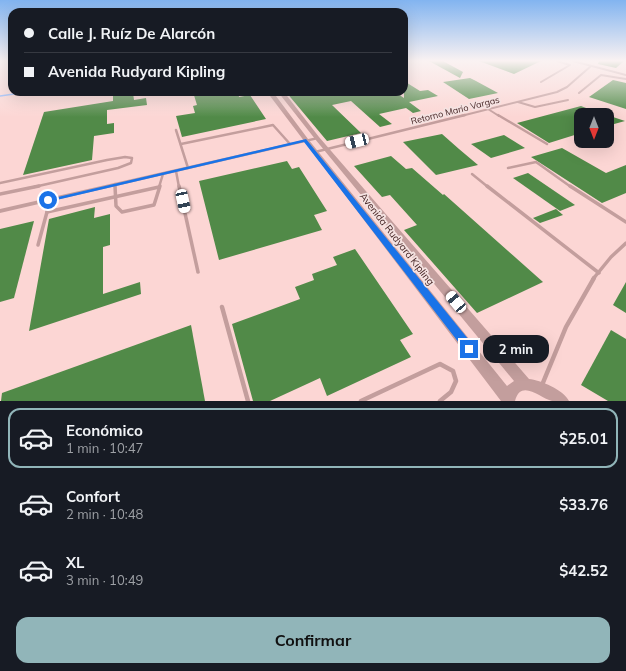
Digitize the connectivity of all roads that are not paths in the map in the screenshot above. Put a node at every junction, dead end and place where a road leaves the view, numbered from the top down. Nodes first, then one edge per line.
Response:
1 (545, 80) edge
2 (575, 80) edge
3 (596, 80) edge
4 (541, 82) dead end
5 (579, 93) dead end
6 (273, 96) edge
7 (284, 96) edge
8 (568, 100) dead end
9 (518, 102) junction
10 (488, 109) junction
11 (176, 130) dead end
12 (317, 138) junction
13 (306, 140) junction
14 (180, 144) junction
15 (290, 144) junction
16 (547, 144) dead end
17 (327, 148) junction
18 (315, 152) junction
19 (188, 168) junction
20 (508, 168) dead end
21 (176, 171) junction
22 (163, 174) junction
23 (472, 174) dead end
24 (0, 183) edge
25 (115, 184) junction
26 (159, 187) junction
27 (0, 194) edge
28 (115, 197) junction
29 (48, 200) junction
30 (0, 211) edge
31 (47, 212) junction
32 (626, 222) edge
33 (626, 243) edge
34 (38, 245) dead end
35 (198, 272) dead end
36 (599, 273) junction
37 (222, 307) dead end
38 (525, 384) junction
39 (542, 387) junction
40 (508, 400) edge
41 (248, 401) edge
42 (361, 401) edge
43 (440, 401) edge
44 (562, 401) edge

1 - 4 lane
2 - 9 lane, Retorno Mario Vargas
3 - 5 lane
6 - 13 street, Avenida Rudyard Kipling
7 - 12 street, Avenida Rudyard Kipling
8 - 9 lane
9 - 10 lane, Retorno Mario Vargas
10 - 16 lane
10 - 17 lane, Retorno Mario Vargas
11 - 14 lane
12 - 13 street
12 - 17 street, Avenida Rudyard Kipling
13 - 15 street
13 - 18 street, Avenida Rudyard Kipling
14 - 15 lane
14 - 19 lane
15 - 19 street
17 - 18 lane, Retorno Mario Vargas
17 - 38 street, Avenida Rudyard Kipling
18 - 40 street, Avenida Rudyard Kipling
19 - 21 street
20 - 32 lane
21 - 22 street
21 - 35 lane
22 - 25 street
22 - 26 lane
23 - 36 lane
24 - 27 lane
25 - 28 lane
25 - 29 street
26 - 28 lane
26 - 28 lane
28 - 31 lane
29 - 30 street
29 - 31 lane
31 - 34 lane
33 - 36 lane
36 - 39 lane
37 - 41 lane
38 - 39 street
38 - 40 street
39 - 44 street
42 - 43 lane

